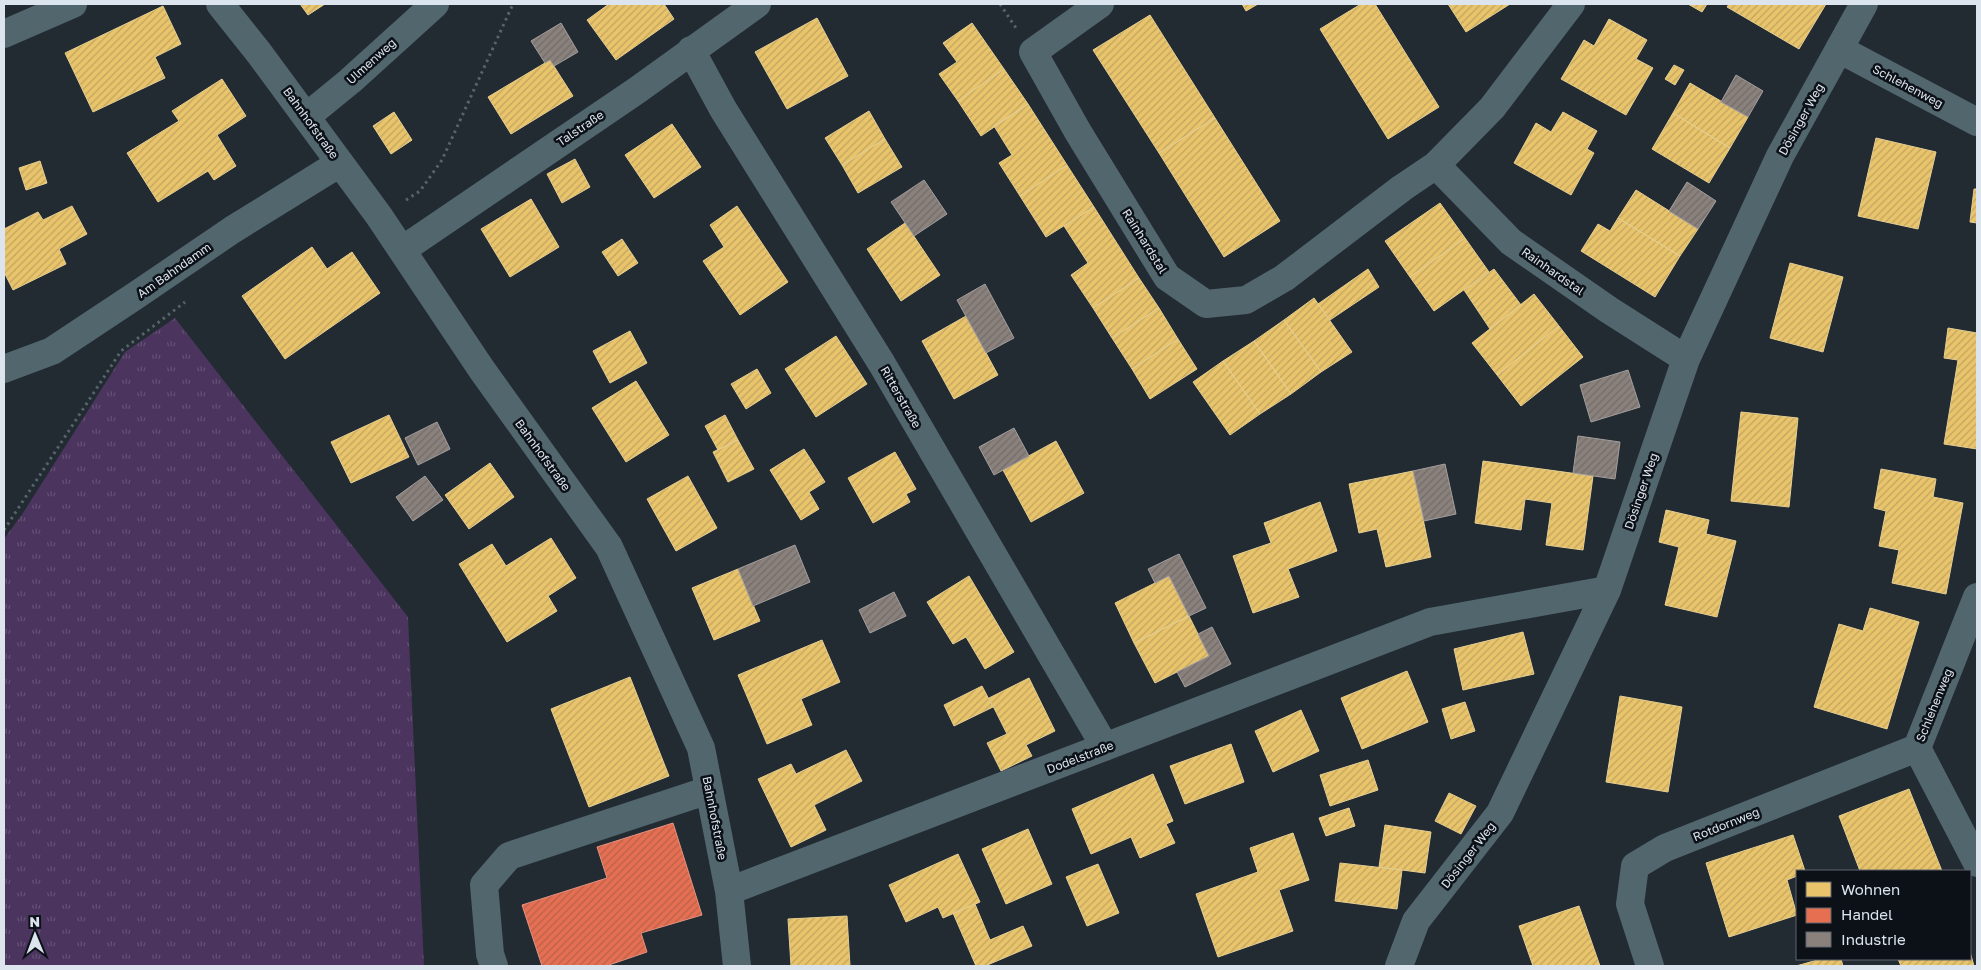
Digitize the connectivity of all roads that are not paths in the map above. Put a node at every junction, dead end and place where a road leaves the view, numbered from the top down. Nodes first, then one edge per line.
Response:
1 (73, 4) edge
2 (220, 4) edge
3 (435, 4) edge
4 (757, 4) edge
5 (1100, 4) edge
6 (1571, 4) edge
7 (1864, 4) edge
8 (4, 34) edge
9 (1840, 49) junction
10 (691, 50) junction
11 (306, 117) junction
12 (1977, 122) edge
13 (340, 163) junction
14 (1436, 165) junction
15 (402, 250) junction
16 (1686, 359) junction
17 (4, 369) edge
18 (1608, 590) junction
19 (1977, 597) edge
20 (1105, 747) junction
21 (1917, 748) junction
22 (709, 790) junction
23 (1977, 863) edge
24 (729, 891) junction
25 (494, 966) edge
26 (737, 966) edge
27 (1399, 966) edge
28 (1650, 966) edge

1 - 8 street
2 - 11 street, Bahnhofstraße
3 - 11 street, Ulmenweg
4 - 10 street, Talstraße
5 - 14 street, Rainhardstal
6 - 14 street, Rainhardstal
7 - 9 street, Dösinger Weg
9 - 12 street, Schlehenweg
9 - 16 street, Dösinger Weg
10 - 15 street, Talstraße
10 - 20 street, Ritterstraße
11 - 13 street, Bahnhofstraße
13 - 15 street, Bahnhofstraße
13 - 17 street, Am Bahndamm
14 - 16 street, Rainhardstal
15 - 22 street, Bahnhofstraße
16 - 18 street, Dösinger Weg
18 - 20 street, Dodelstraße
18 - 27 street, Dösinger Weg
19 - 21 street, Schlehenweg
20 - 24 street, Dodelstraße
21 - 23 street, Schlehenweg
21 - 28 street, Rotdornweg
22 - 24 street, Bahnhofstraße
22 - 25 street
24 - 26 street, Bahnhofstraße

